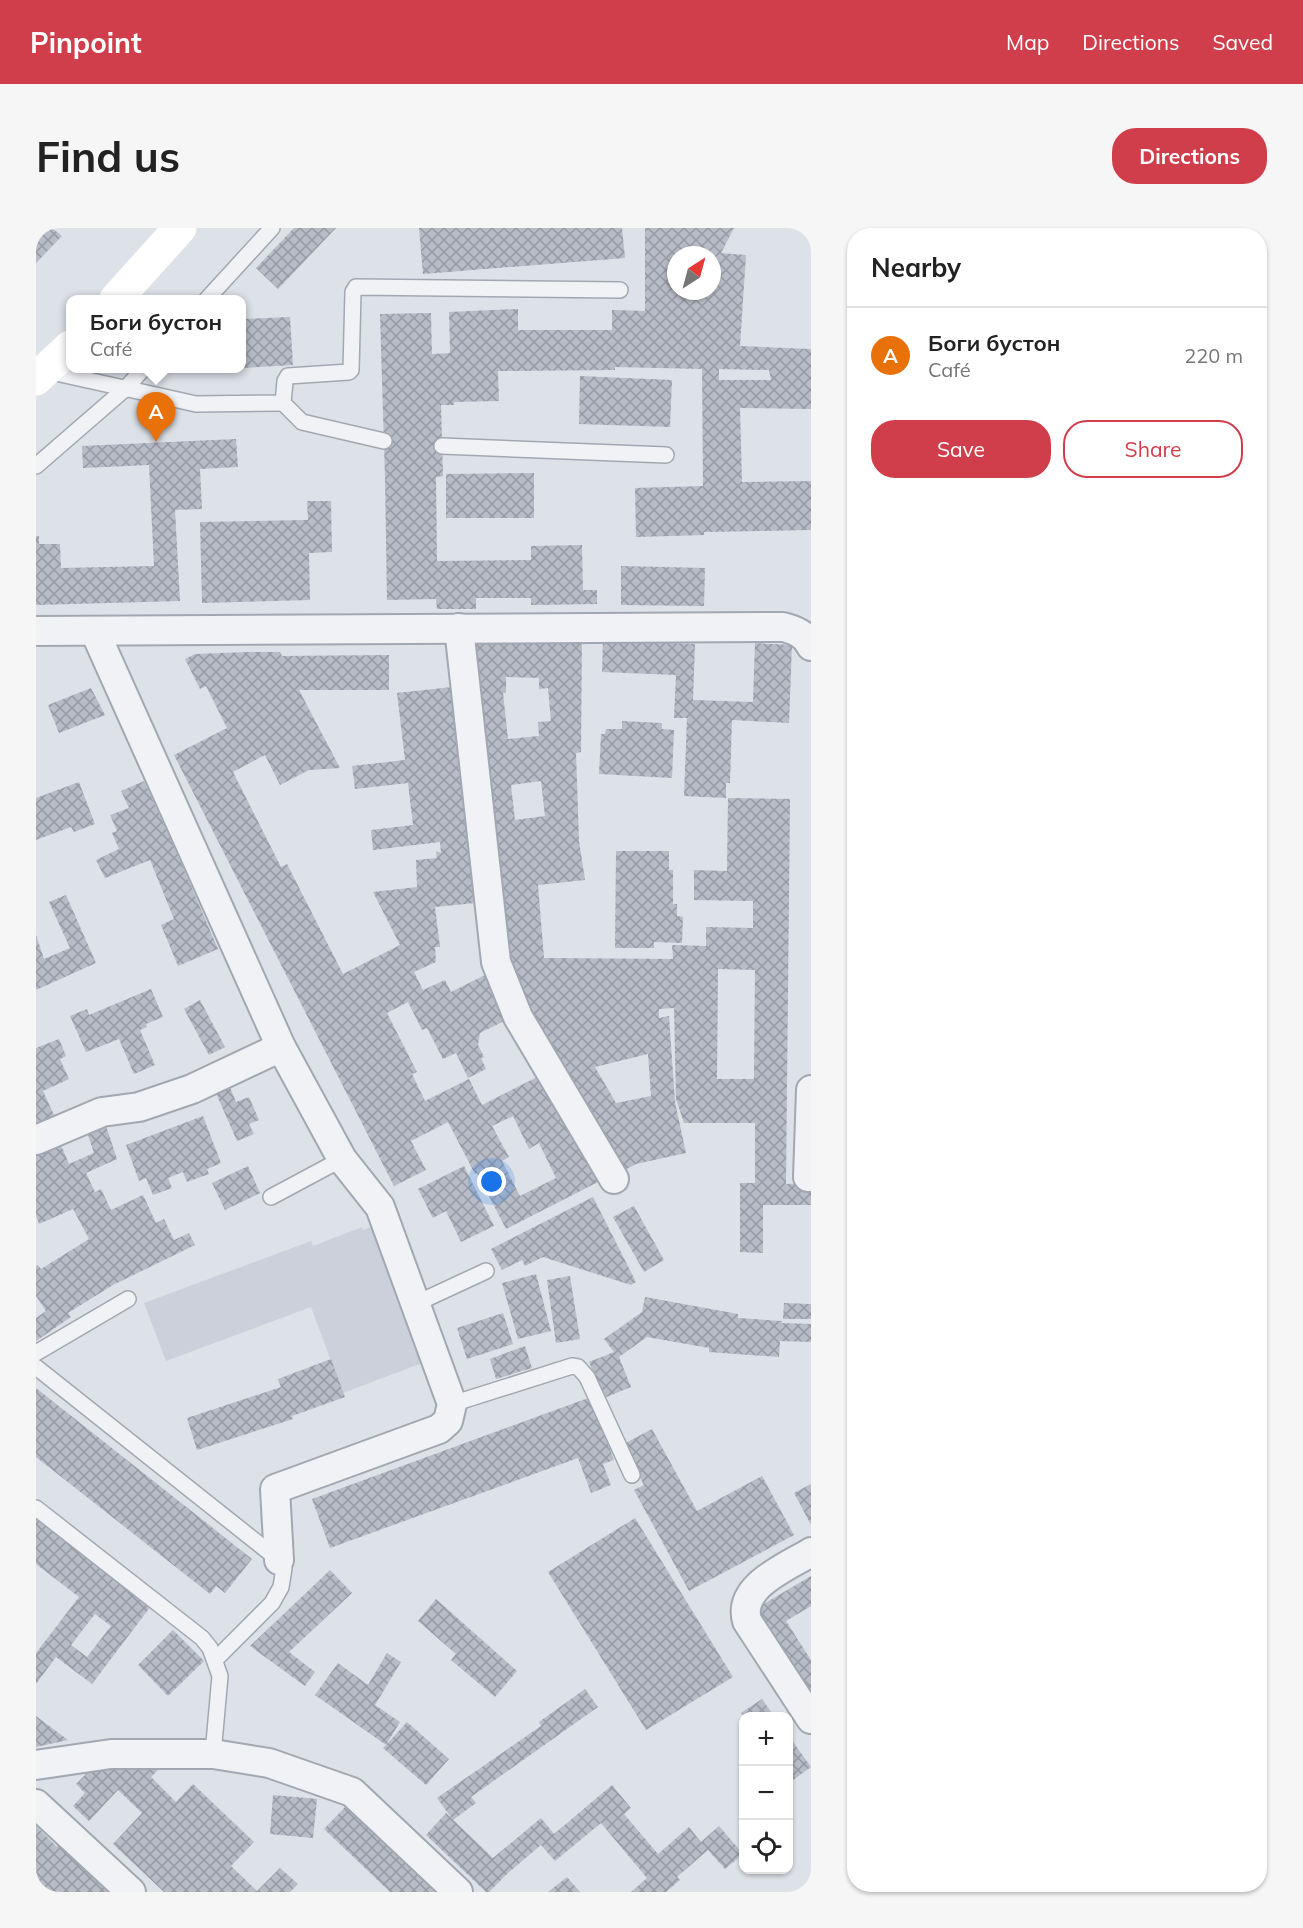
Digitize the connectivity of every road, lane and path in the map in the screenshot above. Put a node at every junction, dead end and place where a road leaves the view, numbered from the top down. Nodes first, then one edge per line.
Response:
1 (180, 228) edge
2 (272, 228) edge
3 (620, 290) dead end
4 (120, 295) edge
5 (212, 295) edge
6 (66, 351) edge
7 (140, 373) edge
8 (42, 375) edge
9 (126, 388) junction
10 (283, 403) junction
11 (384, 441) dead end
12 (442, 446) dead end
13 (666, 455) dead end
14 (36, 466) edge
15 (459, 628) junction
16 (36, 631) edge
17 (95, 632) junction
18 (810, 642) edge
19 (281, 1047) junction
20 (811, 1090) edge
21 (811, 1111) edge
22 (36, 1140) edge
23 (342, 1159) junction
24 (808, 1177) dead end
25 (614, 1179) dead end
26 (271, 1197) dead end
27 (486, 1271) dead end
28 (128, 1299) dead end
29 (415, 1304) junction
30 (36, 1353) edge
31 (36, 1367) edge
32 (452, 1404) junction
33 (632, 1475) dead end
34 (36, 1508) edge
35 (811, 1552) edge
36 (279, 1560) junction
37 (215, 1660) junction
38 (811, 1719) edge
39 (213, 1754) junction
40 (36, 1765) edge
41 (36, 1804) edge
42 (131, 1892) edge
43 (458, 1892) edge

1 - 4 main road
2 - 5 lane
3 - 10 lane
6 - 8 main road
7 - 9 lane
8 - 9 lane
9 - 10 lane
9 - 14 lane
10 - 11 lane
12 - 13 lane
15 - 17 street
15 - 18 street
15 - 25 street
16 - 17 street
17 - 19 street
19 - 22 street
19 - 23 street
20 - 21 street
21 - 24 street
23 - 26 lane
23 - 29 street
27 - 29 lane
28 - 30 lane
29 - 32 street
31 - 36 lane
32 - 33 lane
32 - 36 street
34 - 37 lane
35 - 38 street
36 - 37 lane
37 - 39 lane
39 - 40 street
39 - 43 street
41 - 42 street

